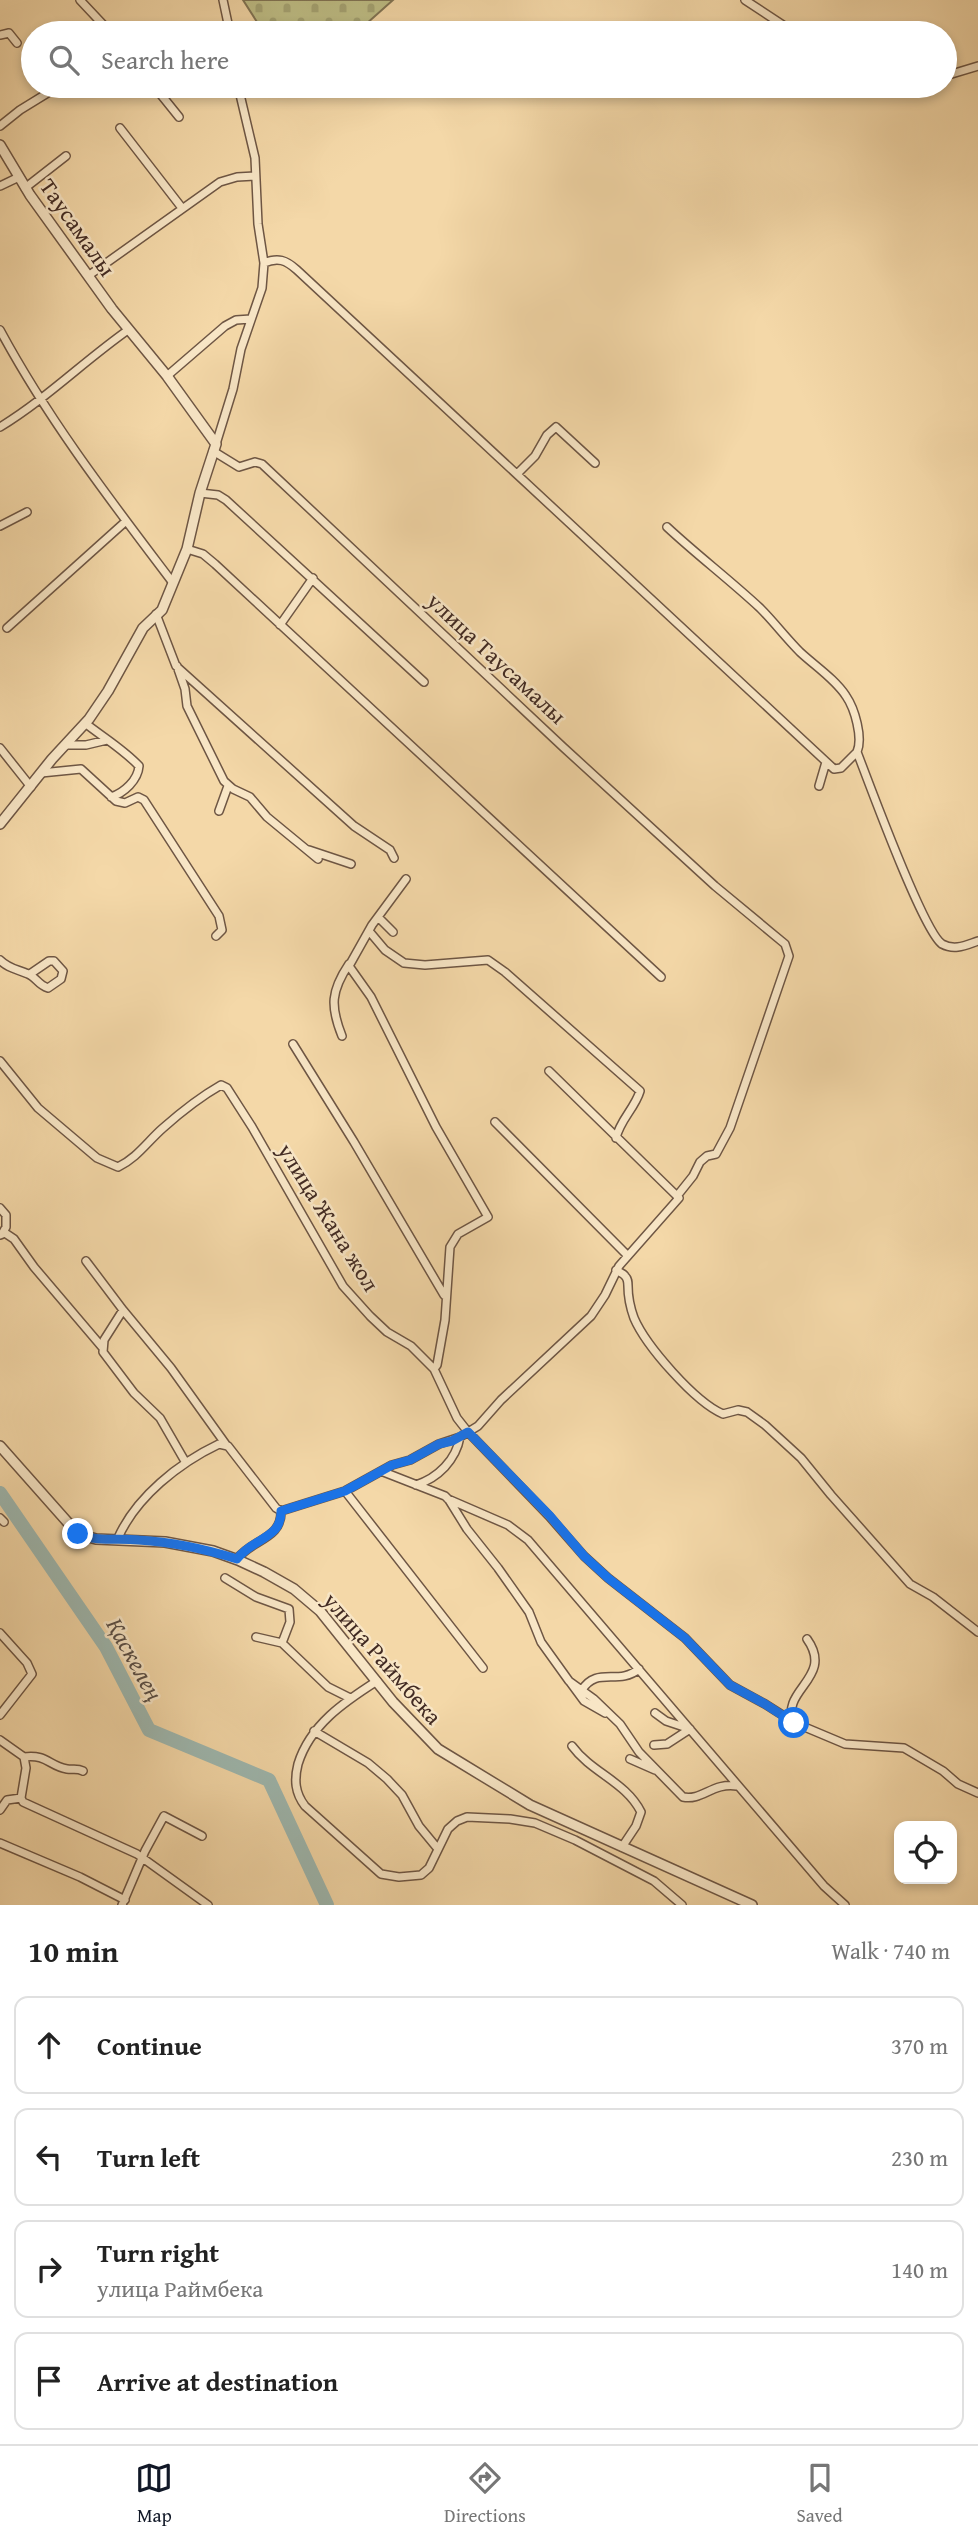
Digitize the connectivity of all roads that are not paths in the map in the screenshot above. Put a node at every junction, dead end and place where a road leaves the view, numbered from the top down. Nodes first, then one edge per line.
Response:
1 (80, 0) edge
2 (223, 0) edge
3 (745, 0) edge
4 (100, 21) edge
5 (227, 21) edge
6 (777, 21) edge
7 (0, 35) edge
8 (18, 43) dead end
9 (978, 66) edge
10 (957, 72) edge
11 (40, 98) edge
12 (164, 98) edge
13 (241, 98) edge
14 (179, 117) dead end
15 (0, 126) edge
16 (120, 128) dead end
17 (0, 145) edge
18 (66, 156) dead end
19 (255, 176) junction
20 (19, 177) junction
21 (0, 186) edge
22 (25, 188) junction
23 (182, 208) junction
24 (264, 262) junction
25 (88, 276) junction
26 (251, 319) junction
27 (0, 330) edge
28 (128, 330) junction
29 (167, 376) junction
30 (41, 401) junction
31 (0, 426) edge
32 (215, 447) junction
33 (595, 463) dead end
34 (518, 473) junction
35 (200, 493) junction
36 (27, 512) dead end
37 (125, 522) junction
38 (0, 526) edge
39 (667, 527) dead end
40 (187, 549) junction
41 (313, 579) junction
42 (173, 583) junction
43 (156, 614) junction
44 (281, 625) junction
45 (7, 628) dead end
46 (176, 666) junction
47 (424, 682) dead end
48 (85, 723) junction
49 (107, 740) junction
50 (66, 745) junction
51 (0, 748) edge
52 (857, 752) junction
53 (826, 762) junction
54 (41, 773) junction
55 (819, 786) dead end
56 (31, 787) junction
57 (229, 790) junction
58 (111, 797) junction
59 (219, 811) dead end
60 (0, 824) edge
61 (305, 849) junction
62 (394, 858) dead end
63 (318, 859) dead end
64 (351, 864) dead end
65 (406, 879) dead end
66 (378, 917) junction
67 (369, 931) junction
68 (393, 932) dead end
69 (216, 936) dead end
70 (978, 941) edge
71 (0, 960) edge
72 (349, 963) junction
73 (30, 974) junction
74 (661, 977) dead end
75 (342, 1036) dead end
76 (293, 1044) dead end
77 (0, 1061) edge
78 (549, 1071) dead end
79 (495, 1122) dead end
80 (616, 1138) junction
81 (677, 1196) junction
82 (0, 1208) edge
83 (1, 1235) edge
84 (627, 1255) junction
85 (86, 1261) dead end
86 (616, 1270) junction
87 (445, 1297) junction
88 (123, 1310) junction
89 (102, 1347) junction
90 (434, 1369) junction
91 (468, 1432) junction
92 (460, 1437) junction
93 (0, 1446) edge
94 (228, 1446) junction
95 (186, 1463) junction
96 (381, 1471) junction
97 (415, 1486) junction
98 (345, 1491) junction
99 (448, 1499) junction
100 (281, 1511) junction
101 (118, 1538) junction
102 (237, 1559) junction
103 (225, 1578) dead end
104 (978, 1632) edge
105 (0, 1633) edge
106 (256, 1637) dead end
107 (807, 1639) dead end
108 (282, 1643) junction
109 (483, 1668) dead end
110 (639, 1668) junction
111 (377, 1681) junction
112 (569, 1681) junction
113 (582, 1690) junction
114 (351, 1698) junction
115 (655, 1713) dead end
116 (0, 1714) edge
117 (609, 1714) junction
118 (794, 1723) junction
119 (690, 1730) junction
120 (314, 1731) junction
121 (0, 1740) edge
122 (654, 1745) dead end
123 (572, 1746) dead end
124 (24, 1757) junction
125 (630, 1759) dead end
126 (83, 1771) dead end
127 (659, 1772) junction
128 (738, 1786) junction
129 (978, 1793) edge
130 (21, 1798) junction
131 (0, 1810) edge
132 (202, 1836) dead end
133 (0, 1843) edge
134 (622, 1847) junction
135 (438, 1849) junction
136 (142, 1858) junction
137 (124, 1902) edge
138 (208, 1905) edge
139 (681, 1905) edge
140 (752, 1905) edge
141 (845, 1905) edge

1 - 4 street
2 - 5 street
3 - 6 street
7 - 8 street
9 - 10 street
11 - 15 street
12 - 14 street
13 - 19 street
16 - 23 street
17 - 20 street, Таусамалы
18 - 22 street
19 - 23 street
19 - 24 street
20 - 21 street
20 - 22 street, Таусамалы
22 - 25 street, Таусамалы
23 - 25 street
24 - 26 street
24 - 34 street
25 - 28 street, Таусамалы
26 - 29 street
26 - 32 street
27 - 30 street
28 - 29 street, улица Таусамалы
28 - 30 street
29 - 32 street, улица Таусамалы
30 - 31 street
30 - 37 street
32 - 35 street
32 - 81 street, улица Таусамалы
33 - 34 street
34 - 53 street
35 - 40 street
35 - 41 street
36 - 38 street
37 - 42 street
37 - 45 street
39 - 52 street
40 - 42 street
40 - 44 street
41 - 44 street
41 - 47 street
42 - 43 street
43 - 46 street
43 - 48 street
44 - 74 street
46 - 57 street
46 - 62 street
48 - 49 street
48 - 50 street
49 - 50 street
49 - 58 street
50 - 54 street
51 - 56 street
52 - 53 street
52 - 70 street
53 - 55 street
54 - 56 street
54 - 58 street
56 - 60 street
57 - 59 street
57 - 61 street
58 - 69 street
61 - 63 street
61 - 64 street
65 - 66 street
66 - 67 street
66 - 68 street
67 - 72 street
67 - 80 street
71 - 73 street
72 - 75 street
72 - 87 street
73 - 73 street
76 - 87 street
77 - 90 street, улица Жана жол
78 - 80 street
79 - 84 street
80 - 81 street
81 - 84 street
82 - 83 street
83 - 89 street
84 - 86 street
85 - 88 street
86 - 91 street
86 - 104 street
87 - 90 street
88 - 89 street
88 - 94 street
89 - 95 street
90 - 91 street
91 - 92 street
91 - 118 street
92 - 96 street
92 - 97 street
93 - 101 street, улица Раймбека
94 - 95 street
94 - 100 street
95 - 101 street
96 - 97 street
96 - 98 street
97 - 99 street
98 - 100 street
98 - 109 street
99 - 110 street
99 - 112 street
100 - 102 street
101 - 102 street, улица Раймбека
102 - 111 street, улица Раймбека
103 - 108 street
105 - 116 street
106 - 108 street
107 - 118 street
108 - 114 street
110 - 113 street
110 - 119 street
111 - 114 street
111 - 134 street, улица Раймбека
112 - 113 street
112 - 117 street
113 - 117 street
114 - 120 street
115 - 119 street
117 - 127 street
118 - 129 street
119 - 122 street
119 - 128 street
120 - 135 street
120 - 135 street
121 - 124 street
123 - 134 street
124 - 126 street
124 - 130 street
125 - 127 street
127 - 128 street
128 - 141 street
130 - 131 street
130 - 136 street
132 - 136 street
133 - 137 street
134 - 140 street, улица Раймбека
135 - 139 street
136 - 137 street
136 - 138 street

